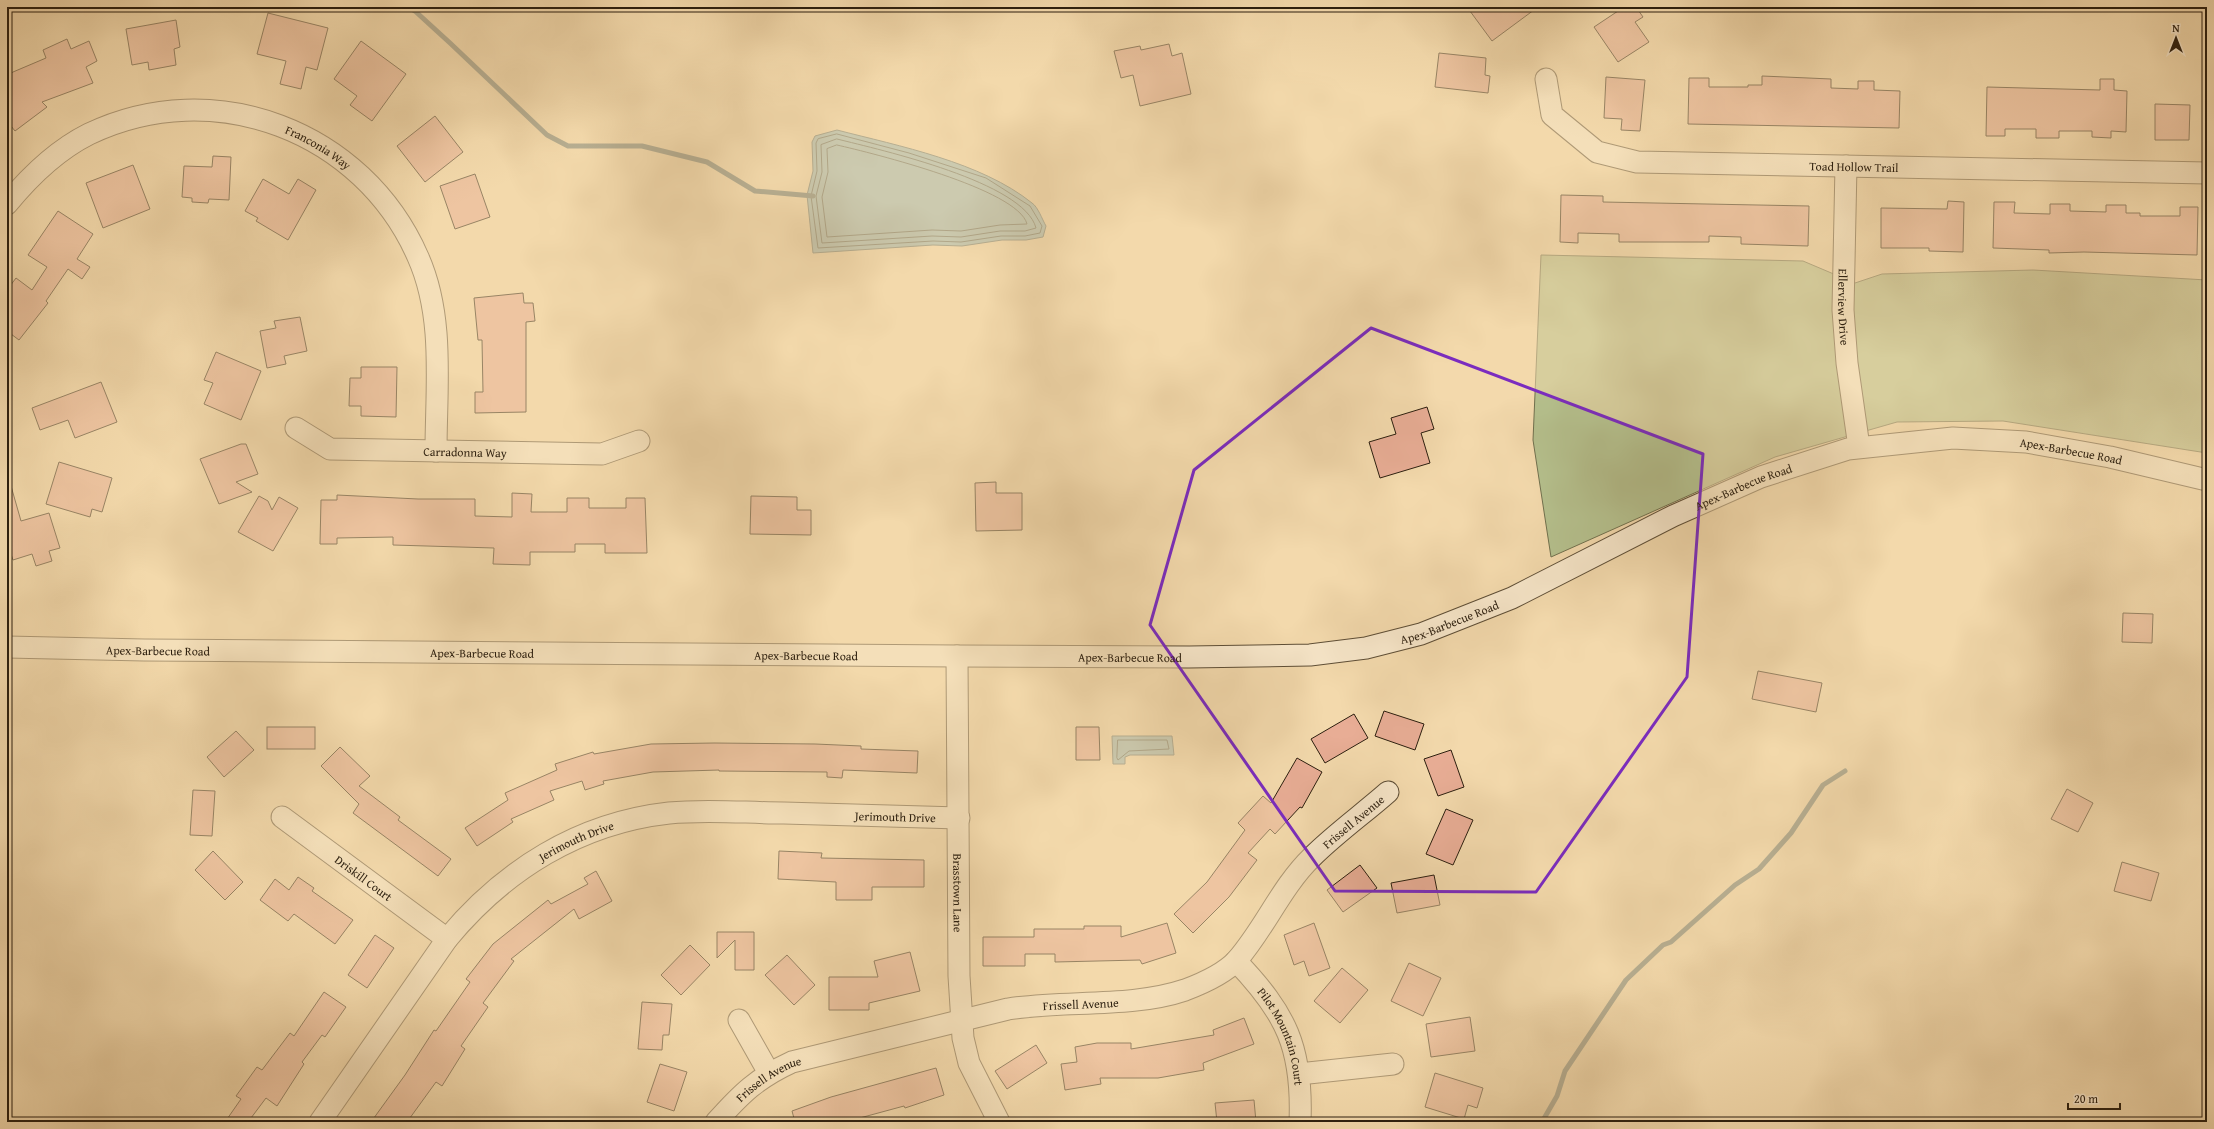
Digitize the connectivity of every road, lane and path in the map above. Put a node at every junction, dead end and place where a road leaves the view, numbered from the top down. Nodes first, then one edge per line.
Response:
1 (1546, 79) dead end
2 (1846, 166) junction
3 (2207, 173) edge
4 (7, 204) edge
5 (296, 428) dead end
6 (638, 441) dead end
7 (1859, 448) junction
8 (436, 451) junction
9 (2207, 480) edge
10 (7, 647) edge
11 (957, 656) junction
12 (1388, 792) dead end
13 (282, 817) dead end
14 (959, 818) junction
15 (447, 939) junction
16 (1236, 960) junction
17 (739, 1020) dead end
18 (961, 1020) junction
19 (1393, 1064) dead end
20 (769, 1073) junction
21 (1299, 1074) junction
22 (320, 1122) edge
23 (716, 1122) edge
24 (999, 1122) edge
25 (1300, 1122) edge

1 - 2 street, Toad Hollow Trail
2 - 3 street, Toad Hollow Trail
2 - 7 street, Ellerview Drive
4 - 8 street, Franconia Way
5 - 8 street, Carradonna Way
6 - 8 street, Carradonna Way
7 - 9 street, Apex-Barbecue Road
7 - 11 street, Apex-Barbecue Road
10 - 11 street, Apex-Barbecue Road
11 - 14 street, Brasstown Lane
12 - 16 street, Frissell Avenue
13 - 15 street, Driskill Court
14 - 15 street, Jerimouth Drive
14 - 18 street, Brasstown Lane
15 - 22 street, Jerimouth Drive
16 - 18 street, Frissell Avenue
16 - 21 street, Pilot Mountain Court
17 - 20 street
18 - 20 street, Frissell Avenue
18 - 24 street, Brasstown Lane
19 - 21 street
20 - 23 street, Frissell Avenue
21 - 25 street, Pilot Mountain Court

